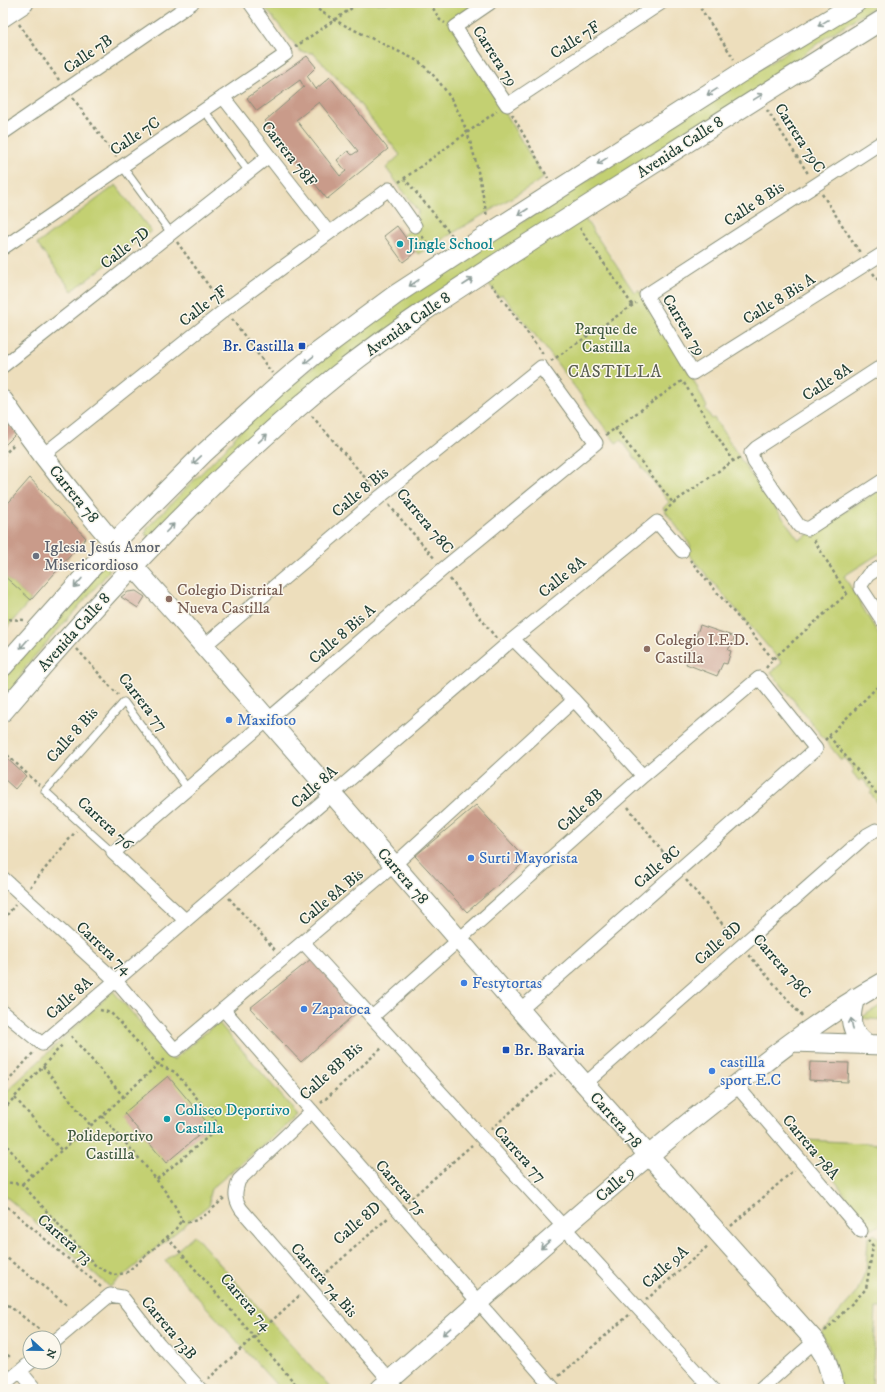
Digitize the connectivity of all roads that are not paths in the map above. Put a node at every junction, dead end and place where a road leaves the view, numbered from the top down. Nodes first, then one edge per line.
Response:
1 (24, 3) edge
2 (192, 3) edge
3 (250, 3) edge
4 (490, 3) edge
5 (661, 3) edge
6 (856, 3) edge
7 (3, 17) edge
8 (882, 20) edge
9 (223, 97) junction
10 (507, 105) joint
11 (204, 110) junction
12 (3, 133) edge
13 (882, 142) edge
14 (269, 156) junction
15 (122, 166) junction
16 (249, 172) junction
17 (415, 226) road end
18 (329, 233) junction
19 (171, 234) junction
20 (3, 248) edge
21 (882, 254) edge
22 (646, 295) joint
23 (3, 366) edge
24 (882, 366) edge
25 (693, 373) joint
26 (3, 400) edge
27 (596, 443) joint
28 (42, 455) junction
29 (882, 481) edge
30 (113, 544) junction
31 (682, 551) road end
32 (133, 566) junction
33 (882, 566) edge
34 (882, 620) edge
35 (509, 644) junction
36 (204, 646) junction
37 (3, 667) edge
38 (758, 678) joint
39 (574, 700) junction
40 (124, 702) joint
41 (3, 712) edge
42 (268, 720) junction
43 (644, 776) junction
44 (188, 789) junction
45 (45, 791) joint
46 (332, 794) junction
47 (879, 831) edge
48 (113, 853) junction
49 (394, 865) junction
50 (3, 878) edge
51 (185, 920) junction
52 (459, 940) junction
53 (303, 942) junction
54 (115, 980) junction
55 (882, 983) edge
56 (855, 998) junction
57 (224, 1009) junction
58 (520, 1010) junction
59 (3, 1012) edge
60 (372, 1017) junction
61 (793, 1042) junction
62 (874, 1045) edge
63 (175, 1050) joint
64 (585, 1084) junction
65 (736, 1085) junction
66 (312, 1111) junction
67 (648, 1155) junction
68 (236, 1189) joint
69 (564, 1228) junction
70 (860, 1231) road end
71 (479, 1303) junction
72 (62, 1335) edge
73 (815, 1341) junction
74 (20, 1371) joint
75 (3, 1385) edge
76 (389, 1386) edge
77 (552, 1387) edge
78 (199, 1388) edge
79 (35, 1389) edge
80 (712, 1389) edge
81 (761, 1389) edge
82 (835, 1389) edge

1 - 7 street
2 - 12 street, Calle 7B
3 - 9 street, Calle 7C
4 - 10 street, Carrera 79
5 - 10 street, Calle 7F
6 -> 30 street, Avenida Calle 8
32 -> 8 street, Avenida Calle 8
9 - 11 street, Calle 7C
9 - 14 street, Carrera 78F
11 - 15 street, Calle 7C
11 - 16 lane
13 - 22 street, Calle 8 Bis
14 - 16 street, Calle 7D
14 - 18 street, Carrera 78F
15 - 19 lane
15 - 20 street, Calle 7C
16 - 19 street, Calle 7D
17 - 18 street, Calle 7F
18 - 28 street, Calle 7F
19 - 23 street, Calle 7D
21 - 25 street, Calle 8 Bis A
22 - 25 street, Carrera 79
24 - 29 street, Calle 8A
26 - 28 street, Carrera 78
27 - 36 street, Calle 8 Bis
27 - 42 street, Calle 8 Bis A
28 - 30 street, Carrera 78
30 - 32 street, Carrera 78
30 -> 37 street, Avenida Calle 8
31 - 35 street, Calle 8A
32 - 36 street, Carrera 78
32 - 41 street, Avenida Calle 8
33 - 34 street
35 - 39 street
35 - 46 street, Calle 8A
36 - 42 street, Carrera 78
38 - 43 street, Calle 8B
38 - 58 street, Calle 8C
39 - 43 street
39 - 49 street, Calle 8A Bis
40 - 44 lane, Carrera 77
40 - 45 lane, Calle 8 Bis
42 - 44 street, Calle 8 Bis A
42 - 46 street, Carrera 78
43 - 52 street, Calle 8B
44 - 48 street, Calle 8 Bis A
45 - 48 lane, Carrera 76
46 - 49 street, Carrera 78
46 - 51 street, Calle 8A
47 - 64 street, Calle 8D
48 - 51 street, Carrera 76
49 - 52 street, Carrera 78
49 - 53 street, Calle 8A Bis
50 - 54 street, Carrera 74
51 - 54 street, Calle 8A
52 - 58 street, Carrera 78
52 - 60 street, Calle 8B
53 - 57 street, Calle 8A Bis
53 - 60 street, Carrera 77
54 - 59 street, Calle 8A
54 - 63 street, Carrera 74
55 - 56 street, Calle 9
56 - 61 street, Calle 9
62 -> 56 street
57 - 63 street, Calle 8A Bis
57 - 66 street, Carrera 75
58 - 64 street, Carrera 78
60 - 69 street, Carrera 77
61 - 62 street
61 - 65 street, Calle 9
64 - 67 street, Carrera 78
65 - 67 street, Calle 9
65 - 70 street, Carrera 78A
66 - 68 street, Calle 8B Bis
66 - 71 street, Carrera 75
67 - 69 street, Calle 9
67 - 73 street, Carrera 78
68 - 76 street, Carrera 74 Bis
69 -> 71 street, Calle 9
69 - 80 street, Carrera 77
71 -> 76 street, Calle 9
71 - 77 street, Carrera 75
72 - 78 street, Carrera 73B
73 - 81 street
73 - 82 street, Carrera 78
74 - 75 street
74 - 79 street

